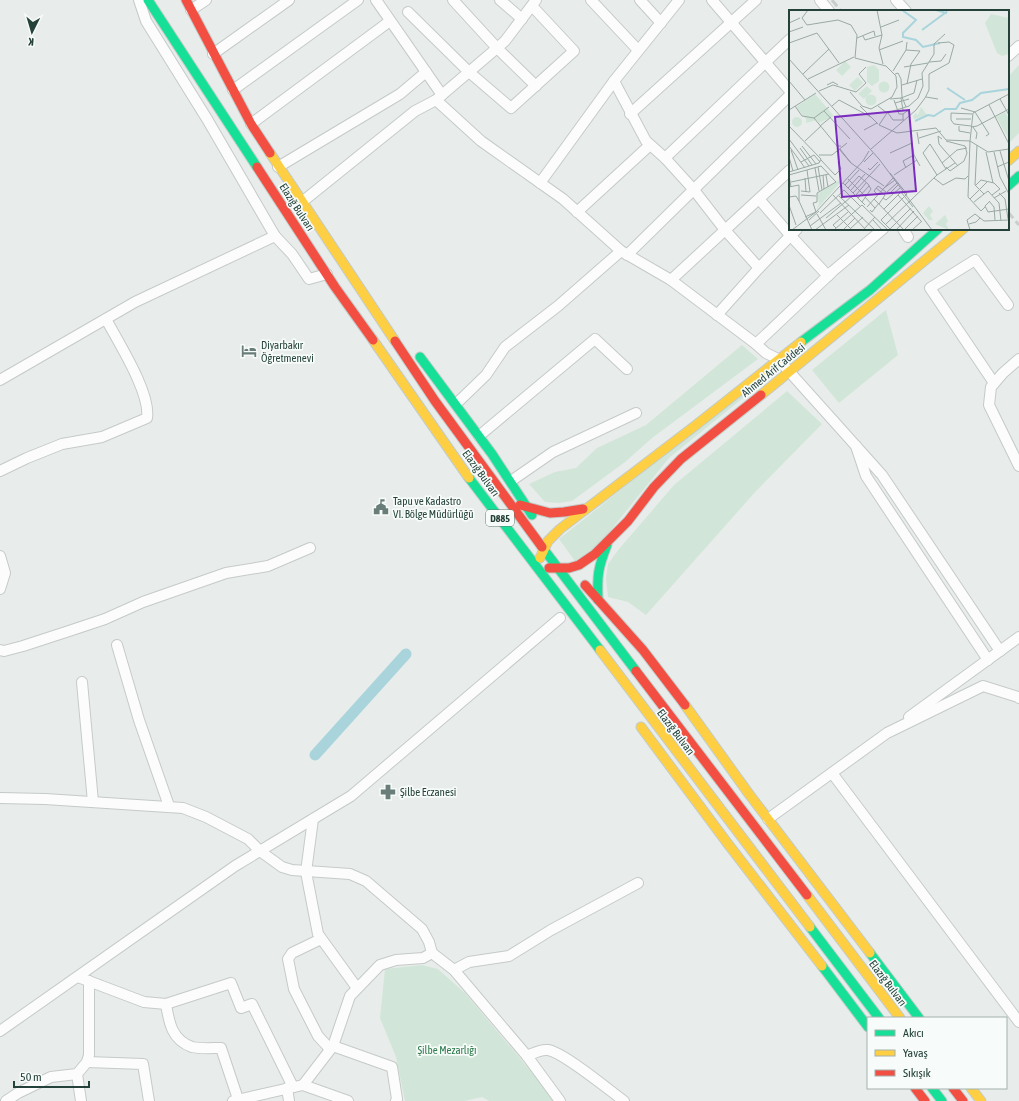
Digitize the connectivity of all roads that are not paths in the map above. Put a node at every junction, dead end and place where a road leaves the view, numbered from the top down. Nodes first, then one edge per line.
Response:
1 (138, 0) edge
2 (148, 0) edge
3 (186, 0) edge
4 (204, 0) edge
5 (289, 0) edge
6 (358, 0) edge
7 (376, 0) edge
8 (452, 0) edge
9 (500, 0) edge
10 (591, 0) edge
11 (640, 0) edge
12 (679, 0) edge
13 (712, 0) edge
14 (756, 0) edge
15 (820, 0) edge
16 (896, 0) edge
17 (534, 3) edge
18 (191, 10) junction
19 (828, 10) edge
20 (905, 10) edge
21 (408, 12) dead end
22 (522, 19) junction
23 (390, 21) junction
24 (731, 22) junction
25 (660, 23) junction
26 (789, 40) edge
27 (1019, 46) edge
28 (496, 48) junction
29 (638, 50) junction
30 (213, 54) junction
31 (1009, 55) edge
32 (765, 62) junction
33 (426, 72) junction
34 (469, 72) junction
35 (614, 81) junction
36 (536, 86) junction
37 (232, 90) junction
38 (789, 90) edge
39 (789, 96) edge
40 (439, 98) junction
41 (630, 114) junction
42 (251, 124) junction
43 (650, 145) junction
44 (1019, 151) edge
45 (665, 158) junction
46 (1009, 160) edge
47 (278, 167) junction
48 (789, 171) edge
49 (1019, 176) edge
50 (540, 183) junction
51 (1009, 185) edge
52 (694, 190) junction
53 (759, 198) junction
54 (302, 202) junction
55 (577, 212) junction
56 (789, 228) edge
57 (725, 230) junction
58 (882, 230) edge
59 (937, 230) edge
60 (963, 230) edge
61 (793, 232) edge
62 (275, 236) junction
63 (624, 253) junction
64 (759, 268) junction
65 (327, 274) junction
66 (828, 276) junction
67 (671, 280) junction
68 (364, 295) junction
69 (1008, 305) dead end
70 (354, 314) junction
71 (717, 314) junction
72 (106, 319) junction
73 (403, 336) dead end
74 (756, 344) junction
75 (413, 348) dead end
76 (778, 359) junction
77 (1019, 359) edge
78 (627, 369) dead end
79 (790, 372) junction
80 (0, 380) edge
81 (994, 383) junction
82 (392, 384) dead end
83 (456, 404) junction
84 (636, 413) dead end
85 (478, 436) junction
86 (856, 446) junction
87 (1019, 466) edge
88 (0, 471) edge
89 (512, 481) junction
90 (510, 504) junction
91 (527, 506) junction
92 (586, 508) junction
93 (548, 541) junction
94 (609, 541) junction
95 (310, 548) dead end
96 (544, 550) junction
97 (0, 556) edge
98 (535, 564) junction
99 (558, 568) junction
100 (574, 573) junction
101 (0, 589) edge
102 (598, 600) junction
103 (560, 618) dead end
104 (1019, 637) edge
105 (117, 644) dead end
106 (0, 650) edge
107 (1000, 651) junction
108 (988, 660) junction
109 (82, 682) dead end
110 (1019, 698) edge
111 (634, 718) dead end
112 (887, 733) junction
113 (832, 773) junction
114 (0, 798) edge
115 (93, 802) junction
116 (169, 806) junction
117 (313, 819) junction
118 (768, 819) junction
119 (732, 826) junction
120 (260, 851) junction
121 (306, 872) junction
122 (638, 883) dead end
123 (763, 890) junction
124 (321, 939) junction
125 (432, 953) junction
126 (454, 970) junction
127 (78, 977) junction
128 (89, 981) junction
129 (357, 988) junction
130 (166, 1004) junction
131 (878, 1017) edge
132 (899, 1017) edge
133 (918, 1017) edge
134 (1019, 1022) edge
135 (867, 1026) edge
136 (0, 1031) edge
137 (331, 1047) junction
138 (527, 1056) junction
139 (87, 1062) junction
140 (77, 1074) junction
141 (294, 1087) junction
142 (916, 1089) edge
143 (933, 1089) edge
144 (954, 1089) edge
145 (972, 1089) edge
146 (235, 1100) edge
147 (6, 1101) edge
148 (81, 1101) edge
149 (149, 1101) edge
150 (289, 1101) edge
151 (348, 1101) edge
152 (396, 1101) edge
153 (560, 1101) edge
154 (624, 1101) edge
155 (924, 1101) edge
156 (942, 1101) edge
157 (963, 1101) edge
158 (981, 1101) edge

1 - 62 street
2 - 65 main road, Elazığ Bulvarı / D885
3 - 18 main road, Elazığ Bulvarı / D885
4 - 18 street
5 - 30 street
6 - 37 street
7 - 23 street
8 - 28 street
9 - 22 street
10 - 29 street
11 - 25 street
12 - 25 street
13 - 24 street
14 - 24 street
15 - 19 street
16 - 20 street
17 - 22 street
17 - 36 street
18 - 30 main road, Elazığ Bulvarı / D885
21 - 34 street
22 - 28 street
23 - 33 street
23 - 42 street
24 - 32 street
24 - 41 street
25 - 29 street
26 - 32 street
27 - 31 street
28 - 34 street
28 - 36 street
29 - 35 street
30 - 37 main road, Elazığ Bulvarı / D885
32 - 38 street
32 - 45 street
33 - 40 street
33 - 47 street
34 - 36 street
34 - 40 street
35 - 41 street
35 - 50 street
37 - 42 main road, Elazığ Bulvarı / D885
39 - 52 street
40 - 50 street
40 - 54 street
41 - 43 street
42 - 47 main road, Elazığ Bulvarı / D885
43 - 45 street
43 - 55 street
44 - 46 main road
45 - 52 street
47 - 54 main road, Elazığ Bulvarı / D885
48 - 53 street
49 - 51 main road
50 - 55 street
52 - 57 street
52 - 63 street
53 - 56 street
53 - 57 street
54 - 68 main road, Elazığ Bulvarı / D885
55 - 63 street
57 - 64 street
57 - 67 street
58 - 66 street
59 - 76 main road, Ahmed Arif Caddesi
60 - 79 main road, Ahmed Arif Caddesi
61 - 64 street
61 - 66 street
62 - 65 street
62 - 72 street
63 - 67 street
63 - 83 street
64 - 71 street
65 - 70 main road, Elazığ Bulvarı / D885
66 - 74 street
67 - 71 street
68 - 73 main road
68 - 90 main road, Elazığ Bulvarı / D885
69 - 81 street
70 - 82 main road
70 - 98 main road, Elazığ Bulvarı / D885
71 - 74 street
72 - 80 street
72 - 88 street
74 - 76 street
75 - 83 main road
76 - 79 street
76 - 92 main road, Ahmed Arif Caddesi
77 - 81 street
78 - 85 street
79 - 86 street
79 - 94 main road, Ahmed Arif Caddesi
81 - 87 street
83 - 85 main road
84 - 89 street
85 - 89 main road
86 - 107 street
86 - 108 street
89 - 91 main road
90 - 91 main road, Ahmed Arif Caddesi
90 - 96 main road, Elazığ Bulvarı / D885
91 - 92 main road, Ahmed Arif Caddesi
91 - 93 main road
92 - 93 main road, Ahmed Arif Caddesi
93 - 96 main road, Ahmed Arif Caddesi
93 - 100 main road
94 - 100 main road, Ahmed Arif Caddesi
94 - 102 main road, Ahmed Arif Caddesi
95 - 106 street
96 - 98 main road, Ahmed Arif Caddesi
96 - 99 main road, Elazığ Bulvarı / D885
97 - 101 street
98 - 99 main road, Ahmed Arif Caddesi
98 - 119 main road, Elazığ Bulvarı / D885
99 - 100 main road, Ahmed Arif Caddesi
99 - 132 main road, Elazığ Bulvarı / D885
100 - 102 main road
102 - 118 main road
103 - 117 street
104 - 107 street
105 - 116 street
107 - 108 street
108 - 112 street
109 - 115 street
110 - 112 street
111 - 123 main road
112 - 113 street
113 - 118 street
113 - 134 street
114 - 115 street
115 - 116 street
116 - 120 street
117 - 120 street
117 - 121 street
118 - 133 main road
119 - 123 main road
119 - 131 main road, Elazığ Bulvarı / D885
120 - 121 street
120 - 127 street
121 - 124 street
121 - 125 street
122 - 126 street
123 - 135 main road
124 - 129 street
124 - 137 street
125 - 126 street
125 - 129 street
126 - 138 street
127 - 128 street
127 - 136 street
128 - 130 street
128 - 139 street
129 - 137 street
130 - 141 street
130 - 146 street
137 - 141 street
137 - 152 street
138 - 153 street
138 - 154 street
139 - 140 street
139 - 149 street
140 - 147 street
140 - 148 street
141 - 146 street
141 - 150 street
141 - 151 street
142 - 155 main road
143 - 156 main road
144 - 157 main road
145 - 158 main road

